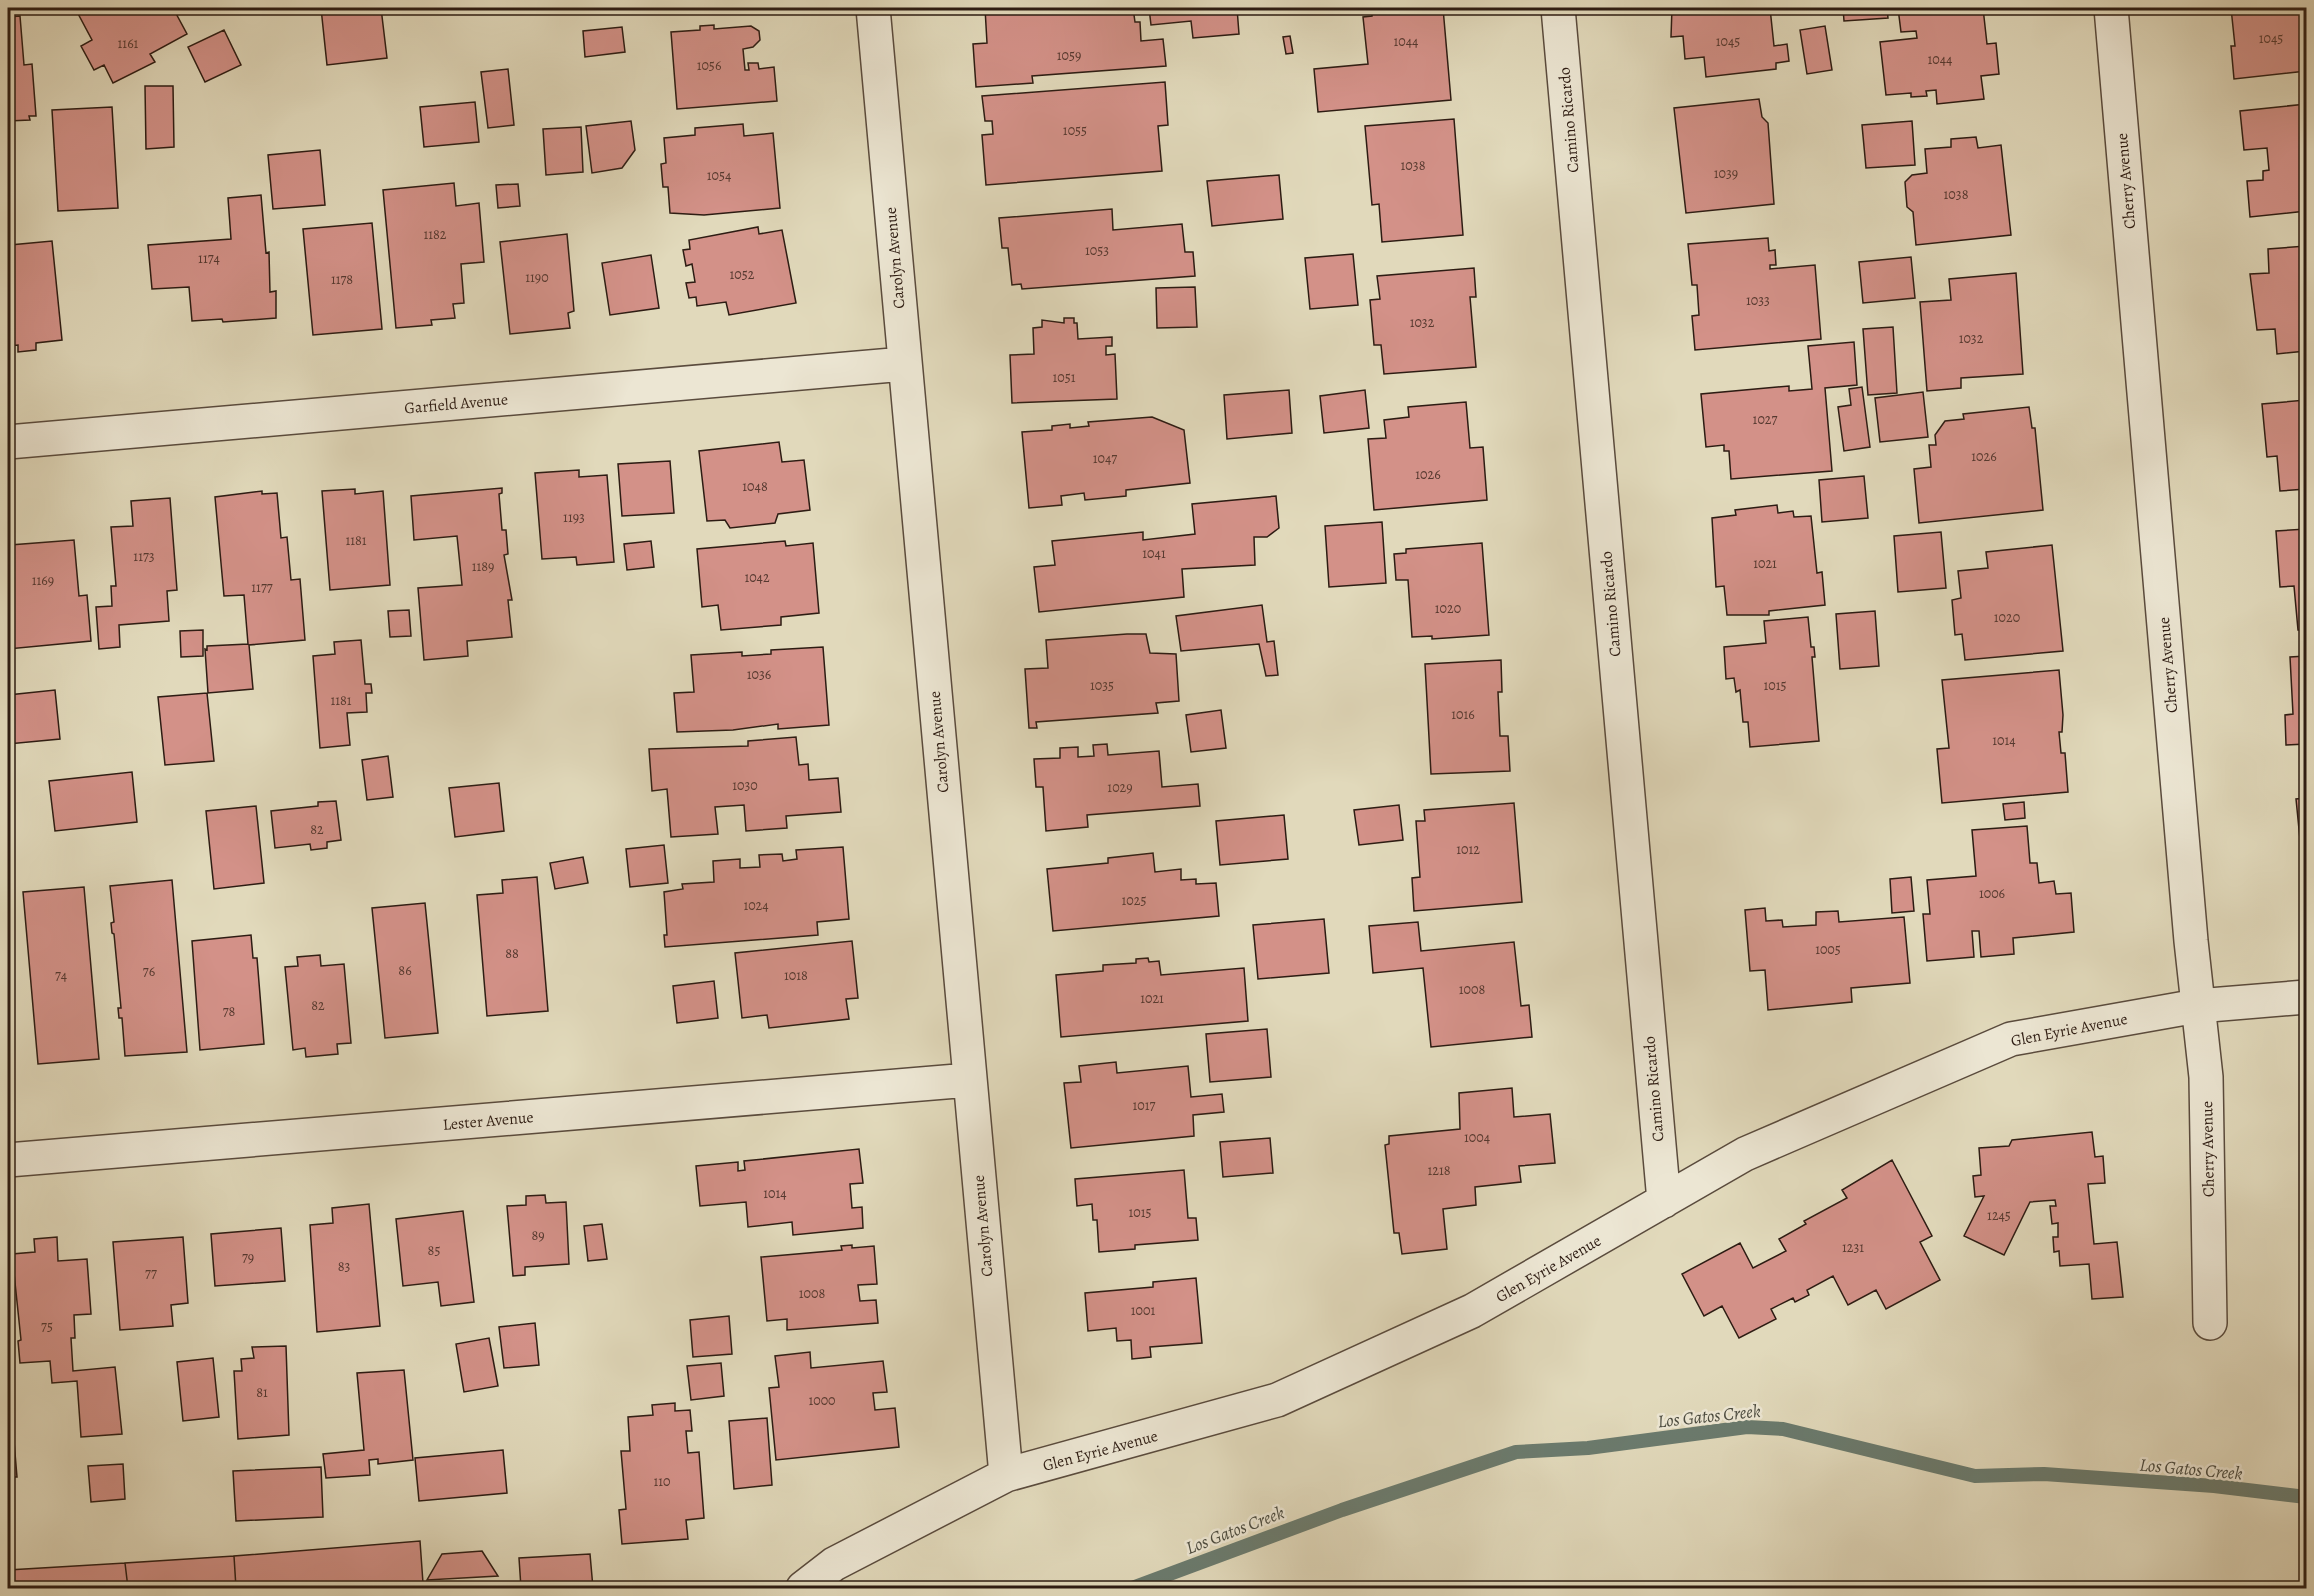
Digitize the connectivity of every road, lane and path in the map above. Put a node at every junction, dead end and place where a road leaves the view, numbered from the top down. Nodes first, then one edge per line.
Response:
1 (873, 8) edge
2 (1558, 8) edge
3 (2111, 8) edge
4 (904, 364) junction
5 (8, 442) edge
6 (2307, 997) edge
7 (2197, 1006) junction
8 (969, 1080) junction
9 (8, 1160) edge
10 (1664, 1201) junction
11 (2210, 1323) dead end
12 (1006, 1476) junction
13 (803, 1588) edge

1 - 4 street, Carolyn Avenue
2 - 10 street, Camino Ricardo
3 - 7 street, Cherry Avenue
4 - 5 street, Garfield Avenue
4 - 8 street, Carolyn Avenue
6 - 7 street, Glen Eyrie Avenue
7 - 10 street, Glen Eyrie Avenue
7 - 11 street, Cherry Avenue
8 - 9 street, Lester Avenue
8 - 12 street, Carolyn Avenue
10 - 12 street, Glen Eyrie Avenue
12 - 13 street, Glen Eyrie Avenue

